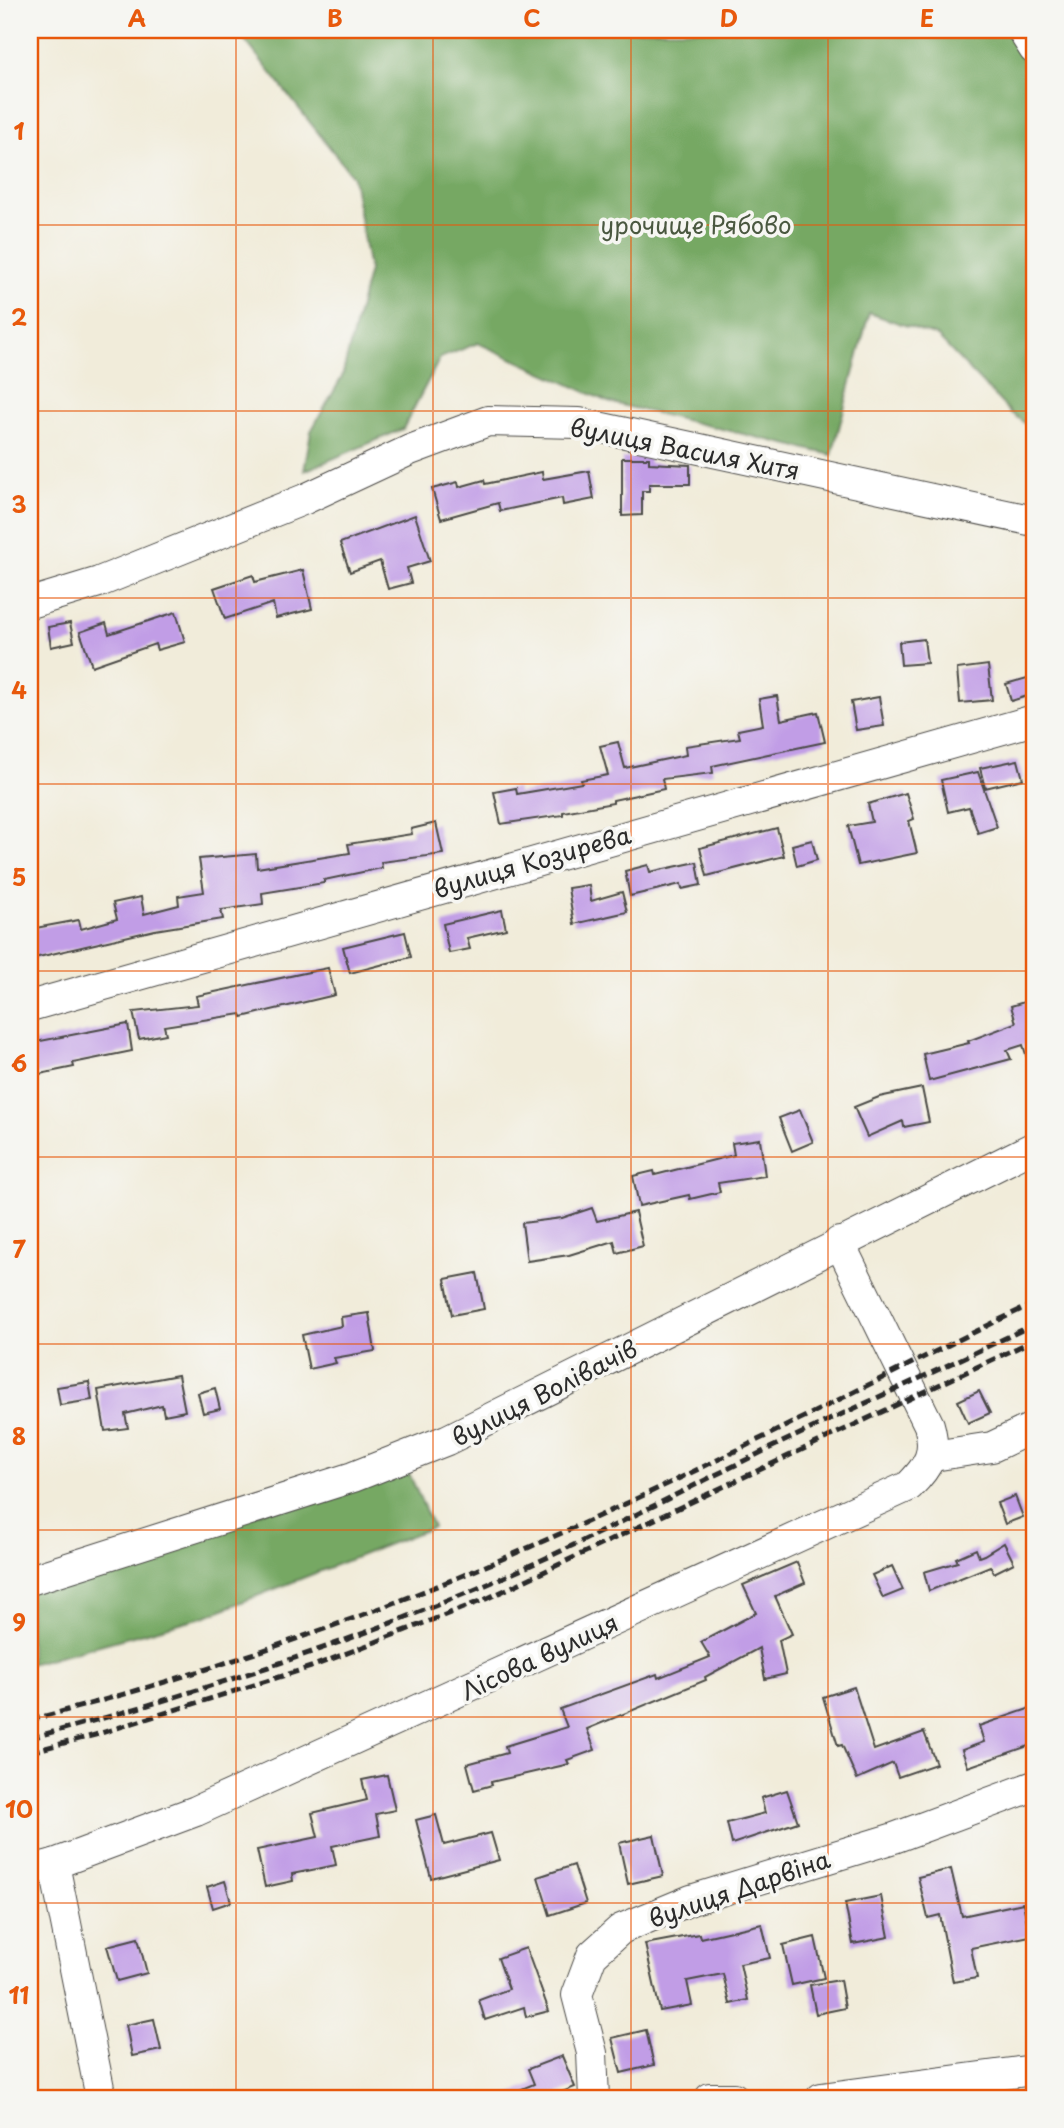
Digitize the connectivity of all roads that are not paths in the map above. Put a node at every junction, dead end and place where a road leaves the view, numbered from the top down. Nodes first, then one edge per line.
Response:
1 (1022, 30) edge
2 (1034, 49) edge
3 (1034, 521) edge
4 (30, 603) edge
5 (1034, 720) edge
6 (30, 1006) edge
7 (1034, 1147) edge
8 (839, 1242) junction
9 (1034, 1427) edge
10 (933, 1457) junction
11 (30, 1580) edge
12 (1034, 1786) edge
13 (42, 1867) edge
14 (1034, 2070) edge
15 (101, 2098) edge
16 (594, 2098) edge
17 (710, 2098) edge
18 (734, 2098) edge
19 (821, 2098) edge

1 - 2 street
3 - 4 street, вулиця Василя Хитя
5 - 6 street, вулиця Козирева
7 - 8 street, вулиця Волівачів
8 - 10 street
8 - 11 street, вулиця Волівачів
9 - 10 street
10 - 13 street, Лісова вулиця
12 - 16 street, вулиця Дарвіна
13 - 15 street
14 - 19 street
17 - 18 street

